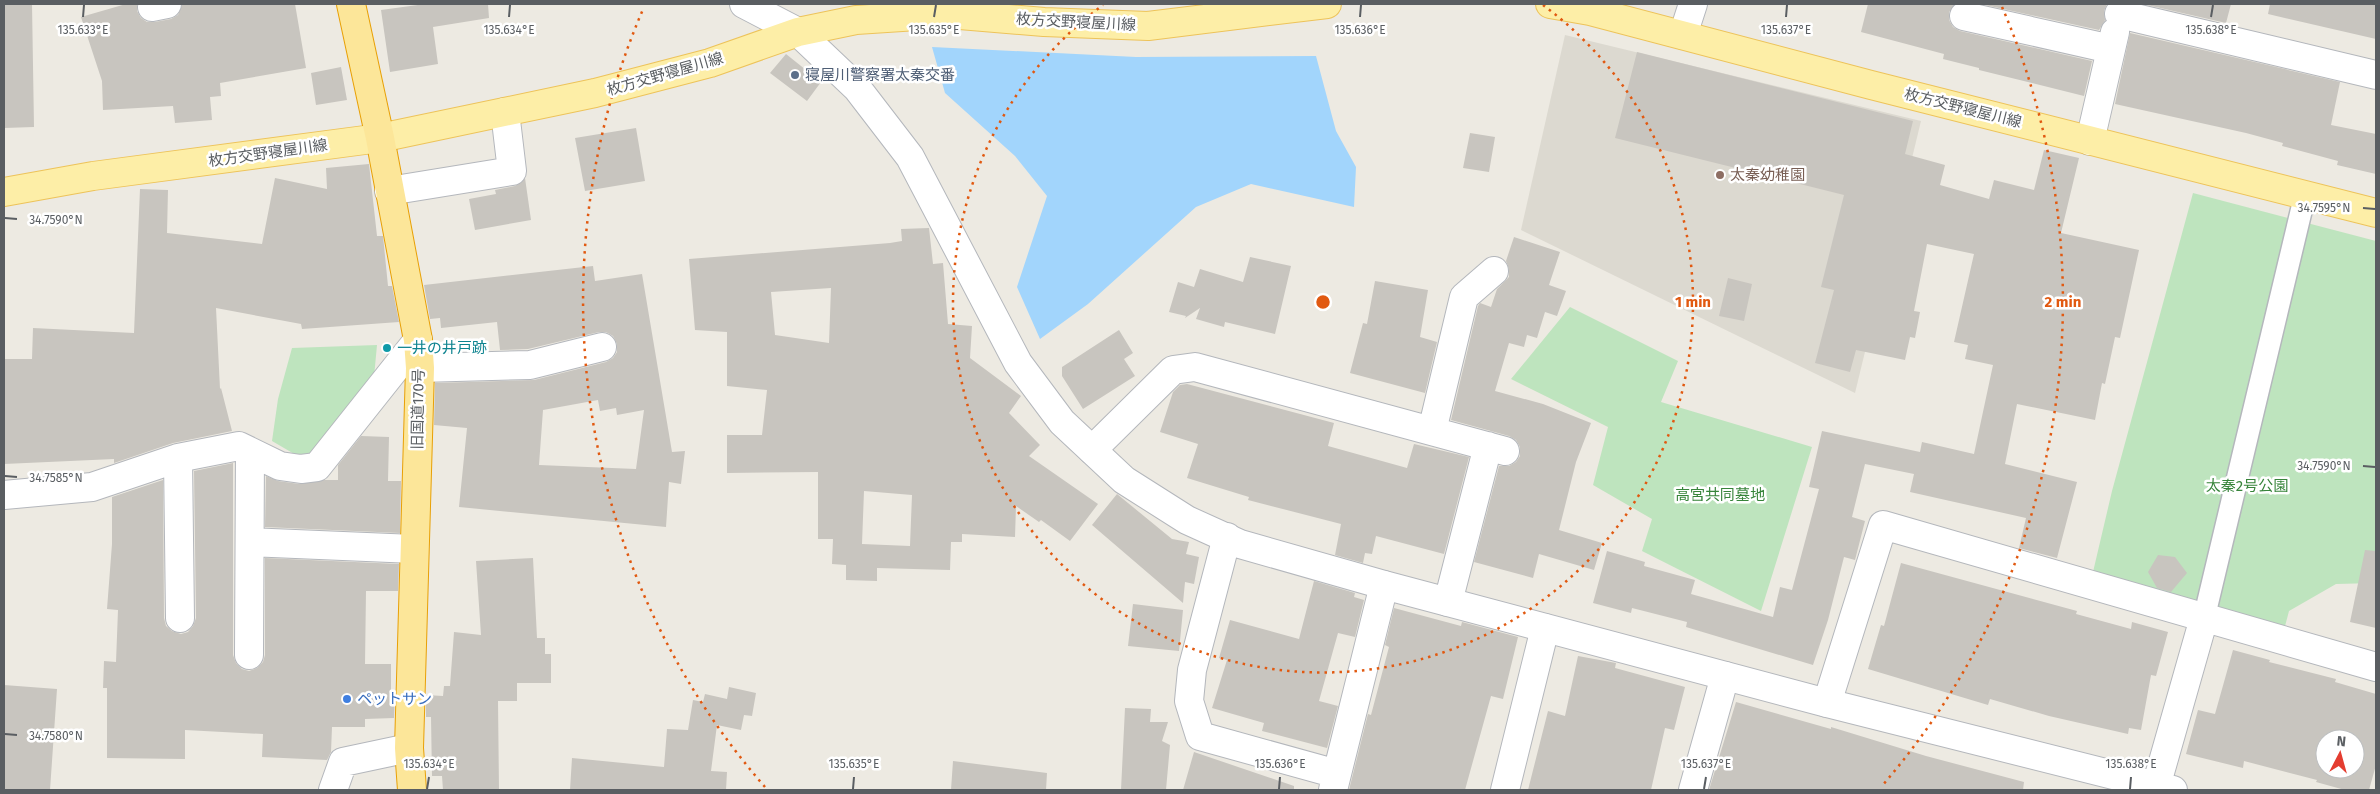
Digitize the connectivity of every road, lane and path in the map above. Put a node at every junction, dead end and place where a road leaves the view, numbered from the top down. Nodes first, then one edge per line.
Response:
1 (351, 4) edge
2 (744, 4) edge
3 (1327, 4) edge
4 (1550, 4) edge
5 (1693, 4) edge
6 (2120, 9) edge
7 (1964, 16) dead end
8 (798, 32) junction
9 (1683, 35) junction
10 (2111, 49) junction
11 (2376, 75) edge
12 (504, 112) junction
13 (380, 138) junction
14 (2090, 141) junction
15 (389, 191) junction
16 (4, 192) edge
17 (2304, 195) junction
18 (2376, 213) edge
19 (1494, 271) dead end
20 (418, 340) junction
21 (602, 347) dead end
22 (420, 368) junction
23 (1432, 431) junction
24 (1092, 450) junction
25 (250, 452) junction
26 (178, 458) junction
27 (4, 495) edge
28 (1227, 537) junction
29 (250, 542) junction
30 (414, 549) junction
31 (1384, 585) junction
32 (1448, 602) junction
33 (180, 618) dead end
34 (2204, 618) junction
35 (1545, 628) junction
36 (249, 655) dead end
37 (2376, 667) edge
38 (1725, 676) junction
39 (1827, 703) junction
40 (409, 748) junction
41 (1335, 782) edge
42 (2161, 789) edge
43 (333, 790) edge
44 (412, 790) edge
45 (1505, 790) edge
46 (1693, 790) edge

1 - 13 highway, 旧国道170号
2 - 8 street
3 - 8 main road, 枚方交野寝屋川線
4 - 9 main road, 枚方交野寝屋川線
5 - 9 street
6 - 10 street
6 - 11 street
7 - 10 street
8 - 12 main road, 枚方交野寝屋川線
8 - 24 street
9 - 14 main road, 枚方交野寝屋川線
10 - 14 street
12 - 13 main road, 枚方交野寝屋川線
12 - 15 street
13 - 15 highway, 旧国道170号
13 - 16 main road, 枚方交野寝屋川線
14 - 17 main road, 枚方交野寝屋川線
15 - 20 highway, 旧国道170号
17 - 18 main road, 枚方交野寝屋川線
17 - 34 street
19 - 23 street
20 - 22 highway, 旧国道170号
20 - 25 street
21 - 22 street
22 - 30 highway, 旧国道170号
23 - 24 street
23 - 32 street
24 - 28 street
25 - 26 street
25 - 29 street
26 - 27 street
26 - 33 street
28 - 31 street
28 - 41 street
29 - 30 street
29 - 36 street
30 - 40 highway, 旧国道170号
31 - 32 street
31 - 41 street
32 - 35 street
34 - 37 street
34 - 39 street
34 - 42 street
35 - 38 street
35 - 45 street
38 - 39 street
38 - 46 street
39 - 42 street
40 - 43 street
40 - 44 highway, 旧国道170号

